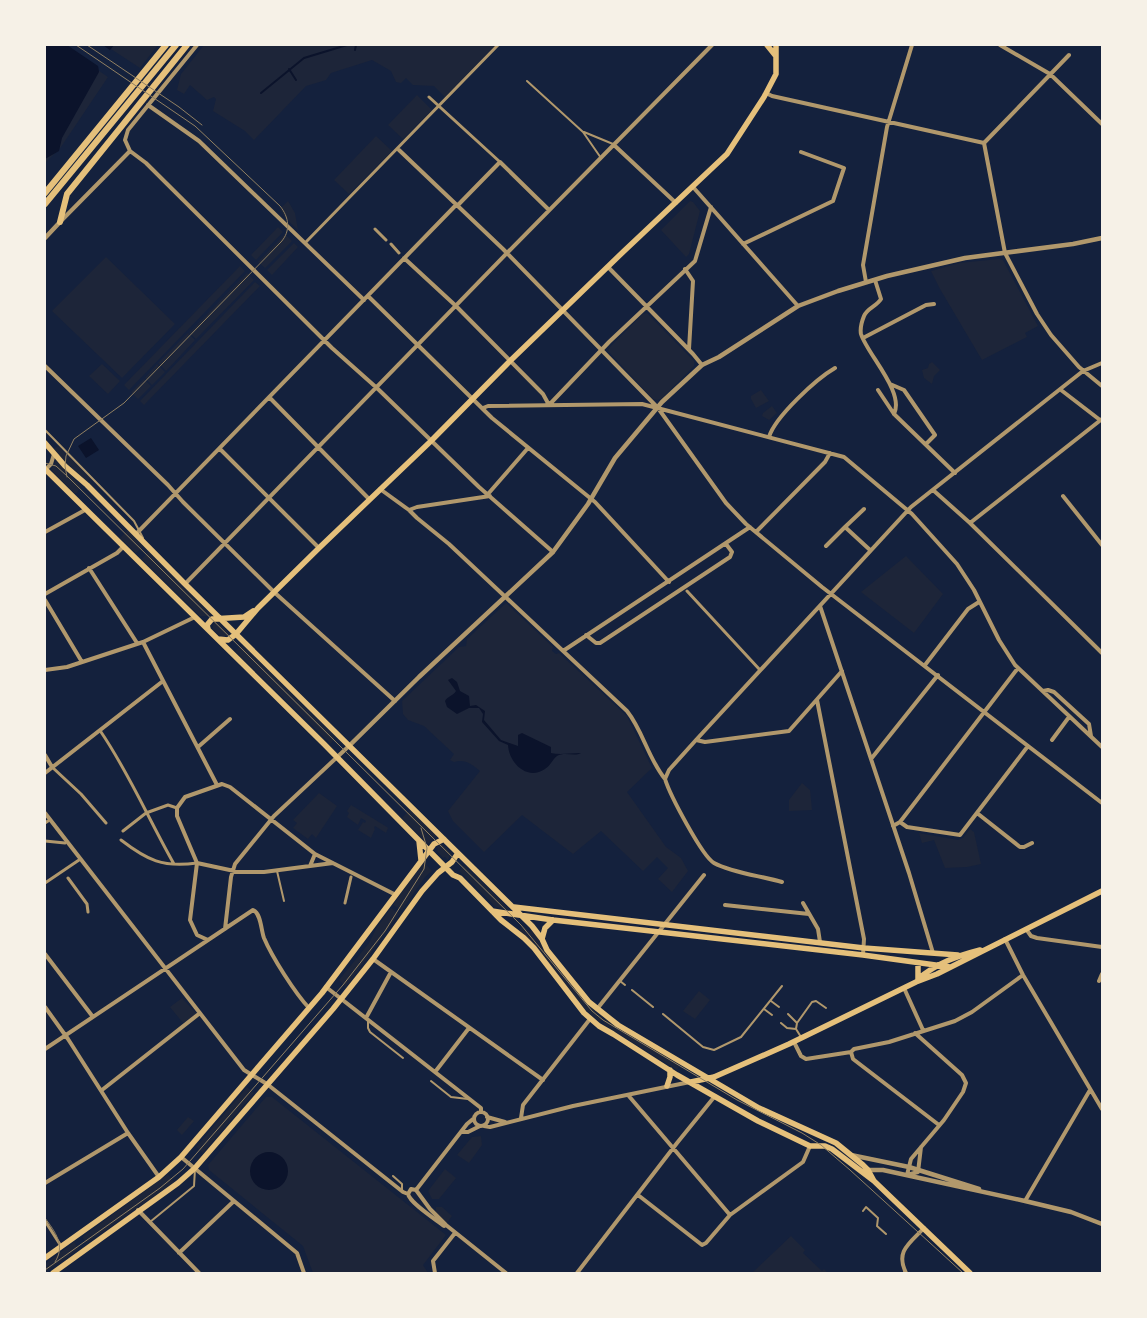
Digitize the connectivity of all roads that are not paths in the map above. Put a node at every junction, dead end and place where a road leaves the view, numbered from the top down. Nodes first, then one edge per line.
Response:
1 (166, 45) edge
2 (176, 45) edge
3 (187, 45) edge
4 (197, 45) edge
5 (498, 45) edge
6 (712, 45) edge
7 (768, 45) edge
8 (776, 45) edge
9 (912, 45) edge
10 (1000, 45) edge
11 (1069, 55) dead end
12 (775, 56) junction
13 (1050, 74) junction
14 (528, 81) dead end
15 (766, 93) junction
16 (429, 98) dead end
17 (148, 105) junction
18 (438, 106) junction
19 (889, 122) junction
20 (1102, 124) edge
21 (583, 132) junction
22 (107, 142) junction
23 (984, 143) junction
24 (614, 145) junction
25 (90, 150) junction
26 (400, 150) dead end
27 (130, 151) junction
28 (801, 152) dead end
29 (601, 158) junction
30 (500, 162) junction
31 (693, 187) junction
32 (45, 193) edge
33 (676, 203) junction
34 (45, 204) edge
35 (457, 205) junction
36 (711, 207) junction
37 (549, 210) junction
38 (60, 222) junction
39 (375, 229) dead end
40 (45, 238) edge
41 (1102, 238) edge
42 (386, 240) dead end
43 (305, 243) junction
44 (391, 244) dead end
45 (743, 244) junction
46 (399, 252) dead end
47 (1005, 253) junction
48 (506, 254) junction
49 (404, 258) junction
50 (608, 267) junction
51 (684, 270) junction
52 (875, 280) junction
53 (866, 282) junction
54 (366, 298) junction
55 (934, 304) dead end
56 (456, 306) junction
57 (646, 306) junction
58 (798, 306) junction
59 (563, 311) junction
60 (863, 338) junction
61 (326, 340) junction
62 (418, 345) junction
63 (689, 349) junction
64 (601, 350) junction
65 (510, 361) junction
66 (1102, 363) edge
67 (702, 365) junction
68 (45, 366) edge
69 (835, 368) dead end
70 (1083, 371) junction
71 (890, 384) junction
72 (1102, 386) edge
73 (376, 388) junction
74 (878, 390) dead end
75 (1061, 390) junction
76 (270, 398) junction
77 (473, 399) junction
78 (549, 405) junction
79 (483, 408) junction
80 (658, 408) junction
81 (894, 414) junction
82 (1101, 419) edge
83 (45, 430) edge
84 (769, 437) junction
85 (431, 441) junction
86 (45, 443) edge
87 (926, 444) junction
88 (220, 448) junction
89 (318, 448) junction
90 (528, 448) junction
91 (830, 453) junction
92 (54, 454) junction
93 (45, 470) edge
94 (955, 473) junction
95 (380, 489) junction
96 (933, 490) junction
97 (176, 494) junction
98 (489, 495) junction
99 (1063, 496) dead end
100 (269, 497) junction
101 (369, 499) junction
102 (590, 500) junction
103 (864, 509) dead end
104 (85, 510) junction
105 (409, 510) junction
106 (907, 511) junction
107 (970, 523) junction
108 (750, 527) junction
109 (845, 527) junction
110 (45, 532) edge
111 (756, 532) junction
112 (138, 533) junction
113 (225, 543) junction
114 (726, 544) junction
115 (1102, 545) edge
116 (826, 546) dead end
117 (123, 547) junction
118 (319, 548) junction
119 (870, 550) junction
120 (553, 552) junction
121 (89, 568) junction
122 (669, 582) junction
123 (185, 584) junction
124 (687, 591) dead end
125 (274, 592) junction
126 (830, 593) junction
127 (45, 594) edge
128 (506, 597) junction
129 (45, 600) edge
130 (980, 602) junction
131 (820, 606) junction
132 (258, 608) junction
133 (195, 617) junction
134 (220, 619) junction
135 (209, 621) junction
136 (208, 629) junction
137 (236, 634) junction
138 (586, 635) junction
139 (218, 639) junction
140 (143, 642) junction
141 (137, 643) junction
142 (563, 651) junction
143 (1102, 653) edge
144 (82, 662) junction
145 (925, 665) junction
146 (1018, 668) junction
147 (45, 670) edge
148 (760, 670) junction
149 (842, 670) junction
150 (938, 674) junction
151 (163, 681) junction
152 (1043, 691) junction
153 (817, 700) junction
154 (395, 701) junction
155 (985, 712) junction
156 (1069, 717) junction
157 (230, 719) dead end
158 (101, 732) dead end
159 (1090, 736) junction
160 (696, 740) junction
161 (1052, 740) dead end
162 (349, 746) junction
163 (1028, 746) junction
164 (198, 747) junction
165 (1102, 747) edge
166 (45, 755) edge
167 (336, 758) junction
168 (871, 759) junction
169 (52, 767) junction
170 (45, 773) edge
171 (665, 779) junction
172 (217, 785) junction
173 (1102, 804) edge
174 (177, 808) junction
175 (45, 813) edge
176 (146, 813) junction
177 (977, 813) junction
178 (271, 819) junction
179 (900, 822) junction
180 (106, 823) dead end
181 (893, 826) junction
182 (123, 831) dead end
183 (418, 839) junction
184 (444, 839) junction
185 (121, 840) dead end
186 (45, 841) edge
187 (65, 843) dead end
188 (1032, 843) dead end
189 (431, 850) junction
190 (458, 853) junction
191 (315, 854) junction
192 (79, 860) dead end
193 (422, 860) junction
194 (713, 862) junction
195 (197, 863) junction
196 (335, 863) junction
197 (174, 864) junction
198 (310, 866) junction
199 (446, 867) junction
200 (709, 867) dead end
201 (232, 869) junction
202 (63, 870) junction
203 (277, 871) junction
204 (704, 875) dead end
205 (351, 876) dead end
206 (782, 882) dead end
207 (45, 883) edge
208 (1102, 891) edge
209 (396, 894) junction
210 (284, 901) dead end
211 (345, 903) dead end
212 (725, 904) dead end
213 (803, 904) dead end
214 (514, 907) junction
215 (492, 911) junction
216 (88, 912) dead end
217 (809, 914) junction
218 (522, 916) junction
219 (553, 920) junction
220 (665, 925) junction
221 (225, 929) junction
222 (1026, 929) junction
223 (659, 932) junction
224 (542, 938) junction
225 (1005, 939) junction
226 (208, 940) junction
227 (820, 942) junction
228 (1102, 947) edge
229 (864, 948) junction
230 (986, 948) junction
231 (933, 953) junction
232 (45, 954) edge
233 (863, 955) junction
234 (958, 955) junction
235 (373, 959) junction
236 (918, 963) junction
237 (936, 966) junction
238 (950, 967) junction
239 (165, 968) junction
240 (391, 972) junction
241 (1102, 974) edge
242 (1023, 975) junction
243 (927, 978) junction
244 (917, 980) junction
245 (620, 981) junction
246 (1099, 981) dead end
247 (624, 985) dead end
248 (782, 986) dead end
249 (326, 987) junction
250 (904, 988) junction
251 (632, 990) dead end
252 (341, 999) junction
253 (771, 1001) junction
254 (45, 1007) edge
255 (654, 1007) dead end
256 (778, 1007) dead end
257 (309, 1008) junction
258 (826, 1008) dead end
259 (597, 1009) junction
260 (764, 1009) junction
261 (200, 1013) junction
262 (663, 1014) dead end
263 (788, 1014) dead end
264 (772, 1015) dead end
265 (93, 1017) junction
266 (367, 1018) junction
267 (590, 1019) junction
268 (796, 1022) junction
269 (781, 1023) dead end
270 (469, 1028) junction
271 (796, 1029) junction
272 (923, 1030) junction
273 (915, 1033) junction
274 (65, 1036) junction
275 (802, 1038) junction
276 (794, 1042) junction
277 (45, 1049) edge
278 (851, 1052) junction
279 (403, 1058) dead end
280 (670, 1070) junction
281 (435, 1072) junction
282 (252, 1074) junction
283 (708, 1079) junction
284 (543, 1080) junction
285 (431, 1081) dead end
286 (691, 1082) junction
287 (267, 1084) junction
288 (667, 1086) junction
289 (102, 1090) junction
290 (1090, 1090) junction
291 (628, 1095) junction
292 (715, 1096) junction
293 (468, 1099) junction
294 (473, 1104) junction
295 (1102, 1110) edge
296 (481, 1112) junction
297 (474, 1117) junction
298 (488, 1117) junction
299 (521, 1118) junction
300 (506, 1122) junction
301 (939, 1125) junction
302 (482, 1126) junction
303 (462, 1132) junction
304 (128, 1133) junction
305 (810, 1146) junction
306 (921, 1147) junction
307 (673, 1148) junction
308 (851, 1155) junction
309 (181, 1158) junction
310 (909, 1167) junction
311 (195, 1168) junction
312 (868, 1170) junction
313 (919, 1170) junction
314 (859, 1171) junction
315 (907, 1175) junction
316 (203, 1176) junction
317 (392, 1176) dead end
318 (159, 1177) junction
319 (195, 1177) junction
320 (874, 1182) junction
321 (45, 1183) edge
322 (418, 1191) junction
323 (402, 1192) junction
324 (992, 1193) junction
325 (408, 1194) junction
326 (638, 1195) junction
327 (413, 1200) junction
328 (234, 1201) junction
329 (1025, 1201) junction
330 (138, 1210) junction
331 (863, 1211) dead end
332 (730, 1216) junction
333 (45, 1221) edge
334 (149, 1223) junction
335 (1102, 1224) edge
336 (446, 1225) junction
337 (924, 1228) junction
338 (455, 1233) junction
339 (886, 1234) dead end
340 (61, 1246) junction
341 (179, 1253) junction
342 (45, 1258) edge
343 (53, 1273) edge
344 (199, 1273) edge
345 (304, 1273) edge
346 (435, 1273) edge
347 (506, 1273) edge
348 (577, 1273) edge
349 (906, 1273) edge
350 (970, 1273) edge

1 - 32 highway
2 - 25 highway
3 - 22 highway
4 - 17 street
5 - 18 street
6 - 24 street
7 - 12 main road
8 - 12 main road
9 - 19 street
10 - 13 street
11 - 13 street
12 - 15 main road
13 - 20 street
13 - 23 street
14 - 21 lane
15 - 19 street
15 - 31 main road
16 - 18 street
17 - 27 street
17 - 43 street
18 - 30 street
18 - 43 street
19 - 23 street
19 - 53 street
21 - 24 lane
21 - 29 lane
22 - 25 highway
22 - 38 highway
23 - 47 street
24 - 29 street
24 - 33 street
25 - 34 highway
26 - 35 street
27 - 38 street
27 - 61 street
28 - 45 street
29 - 37 street
30 - 35 street
30 - 37 street
31 - 33 main road
31 - 36 street
33 - 50 main road
35 - 48 street
35 - 49 street
36 - 45 street
36 - 51 street
37 - 48 street
38 - 40 street
39 - 42 street
41 - 47 street
43 - 54 street
44 - 46 street
45 - 58 street
47 - 52 street
47 - 70 street
48 - 56 street
48 - 59 street
49 - 54 street
49 - 56 street
50 - 57 street
50 - 59 main road
51 - 57 street
51 - 63 street
52 - 53 street
52 - 60 street
53 - 58 street
54 - 61 street
54 - 62 street
55 - 60 street
56 - 62 street
56 - 65 street
57 - 63 street
57 - 64 street
58 - 67 street
59 - 64 street
59 - 65 main road
60 - 71 street
61 - 73 street
61 - 76 street
62 - 73 street
62 - 77 street
63 - 67 street
64 - 78 street
64 - 80 street
65 - 77 main road
65 - 78 street
66 - 70 street
67 - 80 street
68 - 97 street
69 - 84 street
70 - 72 street
70 - 75 street
71 - 81 street
71 - 87 street
73 - 85 street
73 - 89 street
74 - 81 street
75 - 82 street
75 - 94 street
76 - 88 street
76 - 89 street
77 - 79 street
77 - 85 main road
78 - 79 street
78 - 80 street
79 - 90 street
80 - 84 street
80 - 102 street
80 - 108 street
81 - 87 street
82 - 107 street
83 - 112 lane
84 - 91 street
85 - 95 main road
85 - 98 street
86 - 92 main road
87 - 94 street
88 - 97 street
88 - 100 street
89 - 100 street
89 - 101 street
90 - 98 street
90 - 102 street
91 - 106 street
91 - 111 street
92 - 93 street
92 - 112 main road
93 - 104 main road
94 - 96 street
95 - 101 main road
95 - 105 street
96 - 106 street
96 - 107 street
97 - 112 street
97 - 113 street
98 - 105 street
98 - 120 street
99 - 115 street
100 - 113 street
100 - 118 street
101 - 118 main road
102 - 120 street
102 - 122 street
103 - 109 street
104 - 110 street
104 - 117 main road
105 - 128 street
106 - 119 street
106 - 130 street
107 - 143 street
108 - 111 street
108 - 114 street
109 - 116 street
109 - 119 street
111 - 126 street
112 - 123 main road
113 - 123 street
113 - 125 street
114 - 122 street
114 - 138 street
117 - 121 street
117 - 133 main road
118 - 125 main road
119 - 126 street
120 - 128 street
121 - 127 street
121 - 141 street
122 - 138 street
123 - 134 main road
124 - 148 street
125 - 132 main road
125 - 154 street
126 - 131 street
126 - 145 street
128 - 142 street
128 - 154 street
129 - 144 street
130 - 145 street
130 - 146 street
131 - 148 street
131 - 149 street
132 - 134 main road
132 - 137 main road
133 - 135 main road
133 - 136 main road
133 - 140 street
134 - 135 main road
134 - 137 main road
135 - 136 main road
136 - 139 main road
137 - 139 main road
137 - 162 main road
138 - 142 street
139 - 167 main road
140 - 141 street
140 - 151 street
141 - 144 street
142 - 171 street
144 - 147 street
145 - 150 street
146 - 152 street
146 - 155 street
148 - 160 street
149 - 153 street
149 - 168 street
150 - 155 street
150 - 168 street
151 - 164 street
151 - 169 street
152 - 156 street
152 - 159 street
153 - 160 street
153 - 229 street
154 - 162 street
155 - 163 street
155 - 179 street
156 - 159 street
156 - 161 street
157 - 164 street
158 - 176 street
159 - 165 street
160 - 171 street
162 - 167 street
162 - 184 main road
163 - 173 street
163 - 177 street
164 - 172 street
166 - 169 street
167 - 178 street
167 - 183 main road
168 - 181 street
169 - 170 street
169 - 180 street
171 - 194 street
172 - 174 street
172 - 178 street
174 - 176 street
174 - 195 street
175 - 239 street
176 - 182 street
176 - 197 street
177 - 179 street
177 - 188 street
178 - 191 street
178 - 201 street
179 - 181 street
181 - 231 street
183 - 189 main road
183 - 193 main road
184 - 189 main road
184 - 190 main road
185 - 197 street
186 - 187 street
189 - 193 main road
189 - 199 main road
190 - 199 main road
190 - 214 main road
191 - 196 street
191 - 198 street
192 - 202 street
193 - 209 main road
194 - 200 street
194 - 206 street
195 - 197 street
195 - 201 street
195 - 226 street
196 - 198 street
196 - 209 street
198 - 203 street
199 - 215 main road
199 - 235 main road
201 - 203 street
201 - 221 street
202 - 207 street
202 - 216 street
203 - 210 lane
204 - 220 street
205 - 211 street
208 - 222 main road
209 - 249 main road
212 - 217 street
213 - 217 street
214 - 218 main road
214 - 220 main road
215 - 218 main road
215 - 267 main road
217 - 227 street
218 - 219 main road
218 - 224 main road
219 - 223 main road
219 - 224 main road
220 - 223 street
220 - 227 main road
221 - 226 street
221 - 257 street
222 - 225 main road
222 - 228 street
223 - 233 main road
223 - 245 street
224 - 259 main road
225 - 230 main road
225 - 242 street
226 - 239 street
227 - 229 main road
229 - 231 main road
229 - 233 street
230 - 234 main road
230 - 238 main road
231 - 234 main road
231 - 237 main road
232 - 265 street
233 - 236 main road
234 - 237 main road
235 - 240 street
235 - 252 main road
236 - 237 main road
236 - 244 main road
237 - 238 main road
237 - 243 main road
237 - 244 main road
238 - 243 main road
239 - 261 street
239 - 265 street
240 - 266 street
240 - 270 street
241 - 246 street
242 - 272 street
242 - 290 street
243 - 244 main road
244 - 250 main road
245 - 247 lane
245 - 259 street
248 - 253 lane
249 - 252 street
249 - 257 main road
250 - 272 street
250 - 275 main road
251 - 255 lane
252 - 266 street
252 - 287 main road
253 - 256 lane
253 - 260 lane
254 - 274 street
257 - 282 main road
258 - 268 lane
259 - 283 main road
260 - 262 lane
260 - 264 lane
261 - 282 street
261 - 289 street
263 - 268 lane
265 - 274 street
266 - 279 lane
266 - 281 street
267 - 280 main road
267 - 284 street
268 - 271 lane
269 - 271 lane
270 - 281 street
270 - 284 street
271 - 275 lane
272 - 273 street
273 - 278 street
273 - 301 street
274 - 277 street
274 - 289 street
275 - 276 main road
276 - 278 street
276 - 283 main road
278 - 301 street
280 - 286 main road
280 - 288 main road
281 - 293 street
282 - 287 street
282 - 309 main road
283 - 286 main road
283 - 308 main road
284 - 299 street
285 - 293 lane
286 - 288 street
286 - 292 main road
287 - 311 main road
287 - 323 street
288 - 291 street
289 - 304 street
290 - 295 street
290 - 329 street
291 - 299 street
291 - 307 street
292 - 305 main road
292 - 307 street
293 - 294 street
294 - 296 street
294 - 297 street
296 - 297 street
296 - 298 street
297 - 302 street
297 - 303 street
298 - 300 street
298 - 302 street
299 - 300 street
300 - 302 street
301 - 306 street
302 - 303 street
303 - 322 street
304 - 318 street
304 - 321 street
305 - 314 main road
305 - 332 street
306 - 310 street
306 - 313 street
307 - 326 street
307 - 332 street
308 - 310 street
308 - 312 main road
309 - 311 street
309 - 318 main road
310 - 313 street
310 - 315 street
311 - 316 street
311 - 319 lane
311 - 330 main road
312 - 314 street
312 - 315 street
312 - 320 main road
313 - 315 street
313 - 324 street
314 - 320 main road
315 - 324 street
316 - 319 lane
316 - 328 street
317 - 323 lane
318 - 340 main road
319 - 334 lane
320 - 337 main road
322 - 325 street
322 - 327 street
322 - 336 street
323 - 325 street
324 - 329 street
325 - 327 street
326 - 332 street
326 - 348 street
327 - 336 street
328 - 341 street
328 - 345 street
329 - 335 street
330 - 334 street
330 - 343 main road
331 - 339 lane
333 - 340 street
334 - 341 street
336 - 338 street
337 - 349 street
337 - 350 main road
338 - 346 street
338 - 347 street
340 - 342 main road
341 - 344 street

